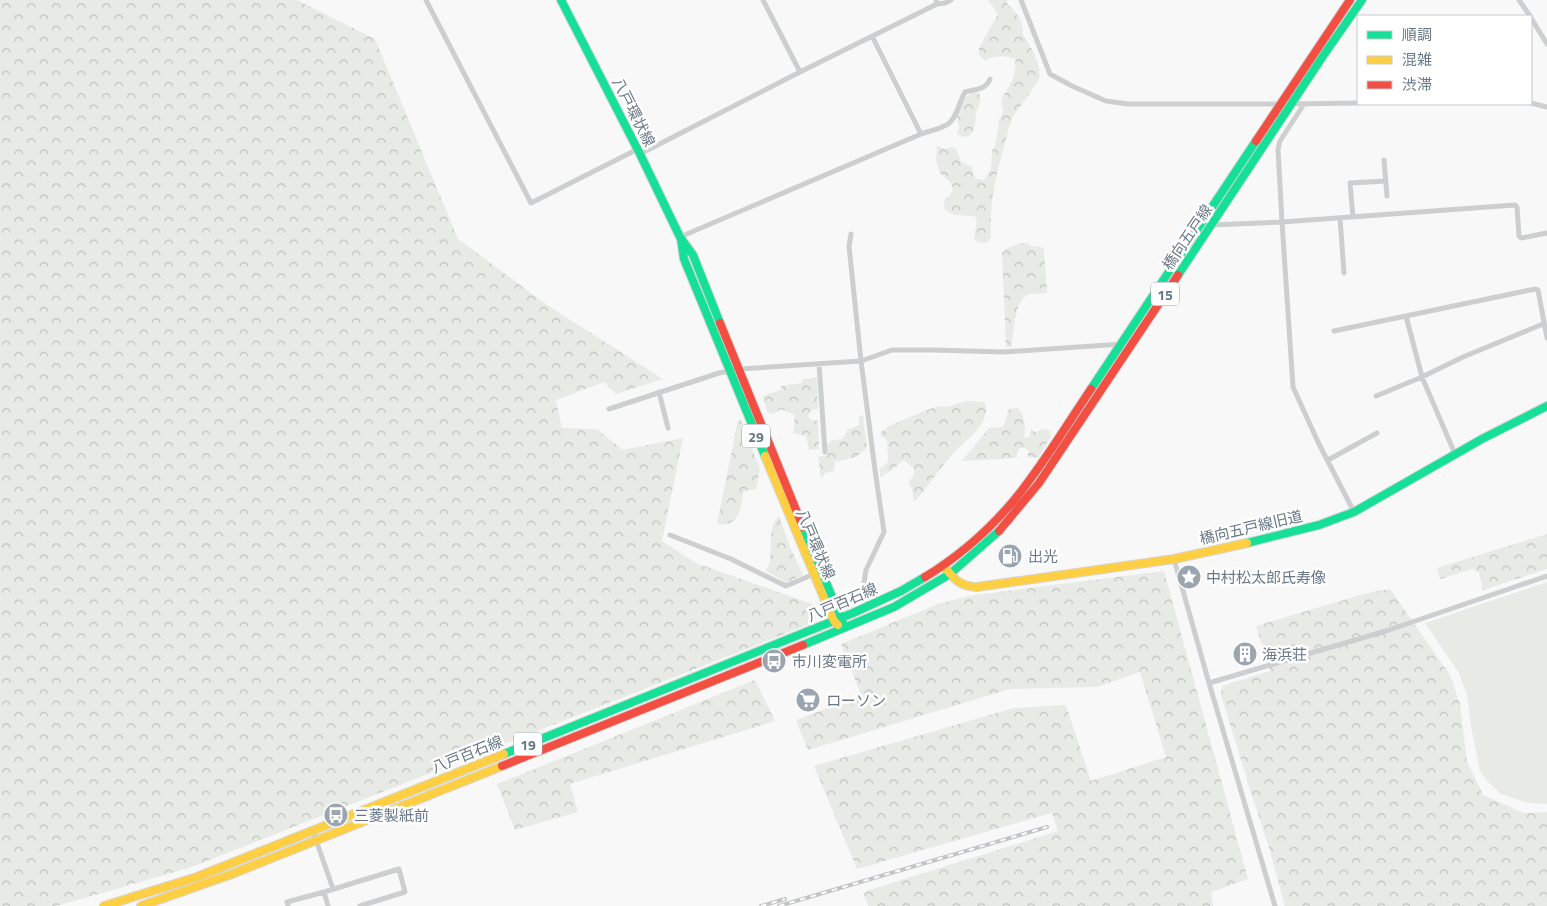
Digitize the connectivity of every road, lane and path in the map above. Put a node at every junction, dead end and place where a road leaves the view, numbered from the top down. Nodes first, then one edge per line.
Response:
1 (426, 0) edge
2 (560, 0) edge
3 (763, 0) edge
4 (951, 0) edge
5 (1022, 0) edge
6 (1350, 0) edge
7 (1362, 0) edge
8 (1519, 0) edge
9 (936, 2) edge
10 (1529, 15) edge
11 (1532, 20) edge
12 (872, 36) junction
13 (1547, 44) edge
14 (800, 72) junction
15 (990, 79) dead end
16 (1357, 103) edge
17 (1532, 103) edge
18 (1280, 104) junction
19 (1292, 104) junction
20 (1304, 104) junction
21 (1547, 107) edge
22 (1285, 114) junction
23 (1294, 120) junction
24 (921, 134) junction
25 (639, 152) junction
26 (1384, 160) dead end
27 (1386, 181) junction
28 (1387, 196) dead end
29 (1353, 217) junction
30 (1340, 218) junction
31 (1282, 222) junction
32 (1211, 225) junction
33 (1199, 226) junction
34 (1547, 233) edge
35 (850, 234) dead end
36 (680, 237) junction
37 (1344, 273) dead end
38 (1406, 316) junction
39 (1544, 324) junction
40 (1334, 331) dead end
41 (1547, 338) edge
42 (1120, 344) junction
43 (1132, 344) junction
44 (861, 361) junction
45 (819, 364) junction
46 (740, 369) junction
47 (731, 371) junction
48 (1422, 377) junction
49 (659, 392) junction
50 (1376, 396) dead end
51 (1547, 406) edge
52 (609, 409) dead end
53 (668, 428) dead end
54 (1377, 433) dead end
55 (825, 452) dead end
56 (1455, 454) junction
57 (1328, 460) junction
58 (1354, 512) junction
59 (670, 536) dead end
60 (1174, 559) junction
61 (943, 565) junction
62 (814, 574) junction
63 (950, 574) junction
64 (1547, 576) edge
65 (865, 607) junction
66 (842, 618) junction
67 (834, 621) junction
68 (843, 629) junction
69 (1209, 683) junction
70 (313, 831) junction
71 (317, 840) junction
72 (333, 889) junction
73 (324, 892) junction
74 (104, 906) edge
75 (141, 906) edge
76 (288, 906) edge
77 (328, 906) edge
78 (360, 906) edge
79 (1275, 906) edge

1 - 25 street
2 - 25 main road, 八戸環状線 / 29
3 - 14 street
4 - 9 street
5 - 18 street
6 - 18 main road, 橋向五戸線 / 15
7 - 19 main road, 橋向五戸線 / 15
8 - 10 street
9 - 12 street
11 - 13 street
12 - 14 street
12 - 24 street
14 - 25 street
15 - 24 street
16 - 20 street
17 - 21 street
18 - 19 street
18 - 33 main road, 橋向五戸線 / 15
19 - 20 street
19 - 22 main road, 橋向五戸線 / 15
20 - 23 street
22 - 23 street
22 - 32 main road, 橋向五戸線 / 15
23 - 31 street
24 - 36 street
25 - 36 main road, 八戸環状線 / 29
26 - 27 street
27 - 28 street
27 - 29 street
29 - 30 street
29 - 34 street
30 - 31 street
30 - 37 street
31 - 32 street
31 - 57 street
32 - 33 street
32 - 43 main road, 橋向五戸線 / 15
33 - 42 main road, 橋向五戸線 / 15
35 - 44 street
36 - 46 main road, 八戸環状線 / 29
36 - 47 main road, 八戸環状線 / 29
38 - 39 street
38 - 40 street
38 - 48 street
39 - 41 street
39 - 48 street
42 - 43 street
42 - 44 street
42 - 61 main road, 橋向五戸線 / 15
43 - 63 main road, 橋向五戸線 / 15
44 - 45 street
44 - 65 street
45 - 46 street
45 - 55 street
46 - 47 street
46 - 66 main road, 八戸環状線 / 29
47 - 49 street
47 - 62 main road, 八戸環状線 / 29
48 - 50 street
48 - 56 street
49 - 52 street
49 - 53 street
51 - 56 main road, 橋向五戸線旧道
54 - 57 street
56 - 58 main road, 橋向五戸線旧道
57 - 58 street
58 - 60 main road, 橋向五戸線旧道
59 - 62 street
60 - 63 main road, 橋向五戸線旧道
60 - 69 street
61 - 63 main road, 橋向五戸線旧道
61 - 65 main road, 八戸百石線 / 19
62 - 67 main road, 八戸環状線 / 29
63 - 68 main road, 八戸百石線 / 19
64 - 69 street
65 - 66 main road, 八戸百石線 / 19
66 - 67 main road, 八戸百石線 / 19
66 - 68 main road, 八戸環状線 / 29
67 - 68 main road, 八戸環状線 / 29
67 - 70 main road, 八戸百石線 / 19
68 - 71 main road, 八戸百石線 / 19
69 - 79 street
70 - 71 street
70 - 74 main road, 八戸百石線 / 19
71 - 72 street
71 - 75 main road, 八戸百石線 / 19
72 - 73 street
72 - 78 street
73 - 76 street
73 - 77 street

